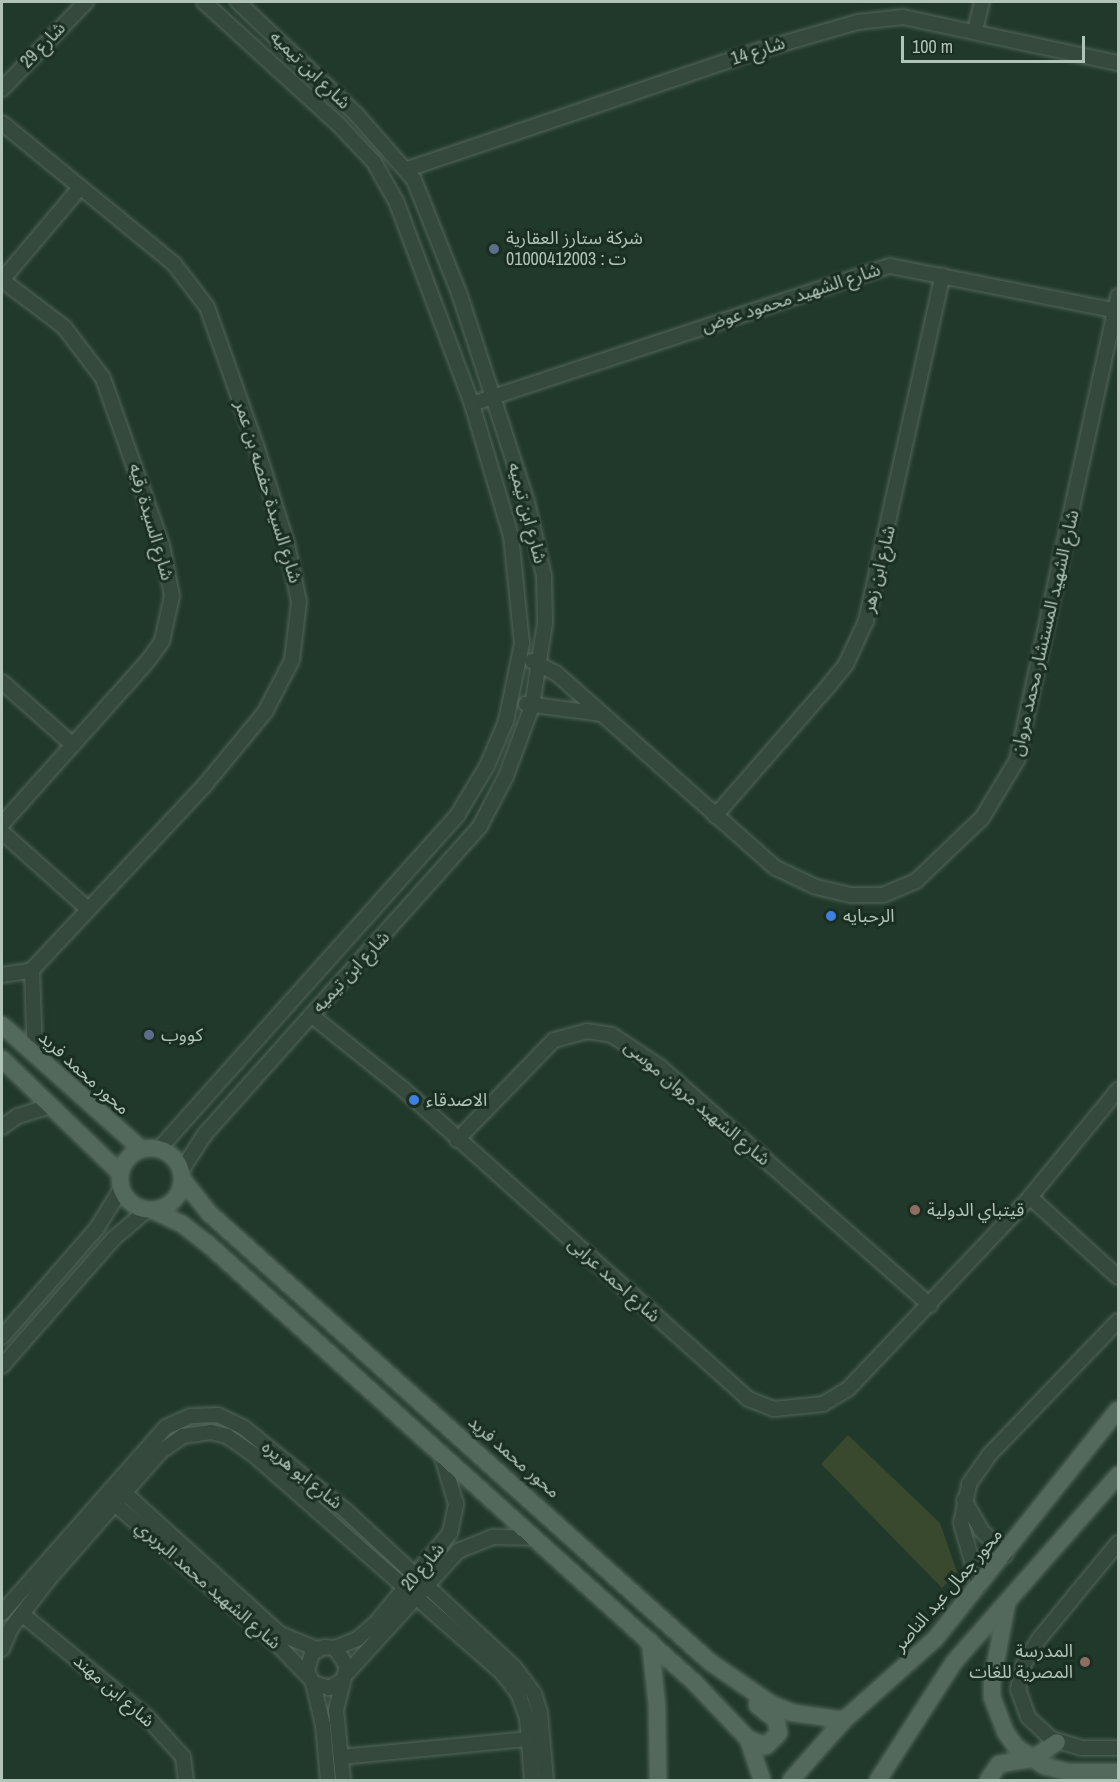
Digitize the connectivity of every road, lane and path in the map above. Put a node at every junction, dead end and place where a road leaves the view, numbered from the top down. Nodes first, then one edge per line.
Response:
1 (86, 2) edge
2 (204, 2) edge
3 (238, 2) edge
4 (982, 2) edge
5 (975, 30) junction
6 (1119, 63) edge
7 (2, 89) edge
8 (2, 123) edge
9 (405, 165) junction
10 (382, 174) junction
11 (79, 189) junction
12 (419, 192) junction
13 (397, 203) junction
14 (943, 275) junction
15 (2, 280) edge
16 (1119, 296) edge
17 (1117, 311) edge
18 (494, 396) junction
19 (472, 404) junction
20 (522, 657) junction
21 (541, 663) junction
22 (2, 682) edge
23 (513, 700) junction
24 (532, 706) junction
25 (604, 714) junction
26 (72, 745) junction
27 (715, 816) junction
28 (2, 824) edge
29 (2, 832) edge
30 (87, 908) junction
31 (32, 970) junction
32 (2, 975) edge
33 (311, 1015) junction
34 (2, 1025) edge
35 (35, 1056) junction
36 (2, 1059) edge
37 (1119, 1090) edge
38 (51, 1106) junction
39 (2, 1127) edge
40 (457, 1140) junction
41 (141, 1149) junction
42 (159, 1149) junction
43 (182, 1175) junction
44 (121, 1181) junction
45 (1030, 1197) junction
46 (150, 1211) junction
47 (1119, 1276) edge
48 (930, 1305) junction
49 (1119, 1321) edge
50 (2, 1337) edge
51 (2, 1366) edge
52 (1119, 1410) edge
53 (442, 1457) junction
54 (1119, 1475) edge
55 (115, 1494) junction
56 (964, 1500) junction
57 (531, 1538) junction
58 (1119, 1543) edge
59 (1005, 1555) junction
60 (417, 1575) junction
61 (428, 1585) junction
62 (979, 1586) junction
63 (410, 1594) junction
64 (1008, 1599) junction
65 (2, 1613) edge
66 (22, 1614) junction
67 (650, 1641) junction
68 (335, 1648) junction
69 (2, 1649) edge
70 (317, 1649) junction
71 (345, 1677) junction
72 (311, 1680) junction
73 (749, 1689) junction
74 (844, 1720) junction
75 (529, 1739) junction
76 (748, 1739) junction
77 (1057, 1742) junction
78 (1119, 1748) edge
79 (341, 1757) junction
80 (1032, 1759) junction
81 (1119, 1772) edge
82 (186, 1780) edge
83 (328, 1780) edge
84 (343, 1780) edge
85 (532, 1780) edge
86 (546, 1780) edge
87 (658, 1780) edge
88 (762, 1780) edge
89 (791, 1780) edge
90 (878, 1780) edge
91 (988, 1780) edge

1 - 7 street, شارع 29
2 - 10 street, شارع ابن تيميه
3 - 9 street, شارع ابن تيميه
4 - 5 street
5 - 6 street, شارع 14
5 - 9 street, شارع 14
8 - 11 street, شارع السيدة حفصه بن عمر
9 - 10 street, شارع 14
9 - 12 street, شارع ابن تيميه
10 - 13 street, شارع ابن تيميه
11 - 15 street
11 - 30 street, شارع السيدة حفصه بن عمر
12 - 13 street
12 - 18 street, شارع ابن تيميه
13 - 19 street, شارع ابن تيميه
14 - 17 street, شارع الشهيد محمود عوض
14 - 18 street, شارع الشهيد محمود عوض
14 - 27 street, شارع ابن زهر
15 - 26 street, شارع السيدة رقيه
16 - 17 street, شارع الشهيد المستشار محمد مروان
17 - 27 street, شارع الشهيد المستشار محمد مروان
18 - 19 street, شارع الشهيد محمود عوض
18 - 21 street, شارع ابن تيميه
19 - 20 street, شارع ابن تيميه
20 - 21 street, شارع الشهيد المستشار محمد مروان
20 - 23 street, شارع ابن تيميه
21 - 24 street, شارع ابن تيميه
21 - 25 street, شارع الشهيد المستشار محمد مروان
22 - 26 street
23 - 24 street
23 - 42 street, شارع ابن تيميه
24 - 25 street
24 - 33 street, شارع ابن تيميه
25 - 27 street, شارع الشهيد المستشار محمد مروان
26 - 28 street, شارع السيدة رقيه
29 - 30 street
30 - 31 street, شارع السيدة حفصه بن عمر
31 - 32 street
31 - 35 street
33 - 40 street, شارع احمد عرابى
33 - 43 street, شارع ابن تيميه
34 - 35 main road, محور محمد فريد
35 - 41 main road, محور محمد فريد
36 - 38 main road
37 - 45 street, شارع احمد عرابى
38 - 39 street
38 - 44 main road
40 - 48 street, شارع احمد عرابى
40 - 48 street, شارع الشهيد مروان موسى
41 - 42 main road
41 - 44 main road
42 - 43 main road
43 - 46 main road
43 - 73 main road, محور محمد فريد
44 - 46 main road
44 - 50 street
45 - 47 street
45 - 48 street, شارع احمد عرابى
46 - 51 street
46 - 53 main road
49 - 56 street
52 - 59 main road, محور جمال عبد الناصر
53 - 57 main road
53 - 60 street, شارع 20
54 - 64 main road
55 - 60 street, شارع ابو هريره
55 - 63 street, شارع ابو هريره
55 - 65 street, شارع ابو هريره
55 - 66 street, شارع ابو هريره
55 - 70 street, شارع الشهيد محمد البربري
55 - 72 street, شارع الشهيد محمد البربري
56 - 59 street
56 - 62 street
57 - 61 street, شارع 20
57 - 67 main road
58 - 77 street
59 - 62 main road, محور جمال عبد الناصر
60 - 61 street, شارع ابو هريره
60 - 63 street, شارع 20
61 - 63 street, شارع 20
61 - 86 street, شارع ابو هريره
62 - 74 main road, محور جمال عبد الناصر
63 - 68 street, شارع 20
63 - 71 street, شارع 20
63 - 75 street, شارع ابو هريره
64 - 80 main road
64 - 90 main road
66 - 69 street, شارع ابو هريره
66 - 82 street, شارع ابن مهند
67 - 76 main road
67 - 87 main road
68 - 70 street
68 - 71 street
70 - 72 street
71 - 72 street
71 - 79 street
72 - 83 street
73 - 74 main road, محور محمد فريد
73 - 76 main road
74 - 89 main road, محور جمال عبد الناصر
75 - 79 street
75 - 85 street, شارع ابو هريره
76 - 88 main road
77 - 78 street
77 - 80 main road
79 - 84 street
80 - 81 main road
80 - 91 main road

